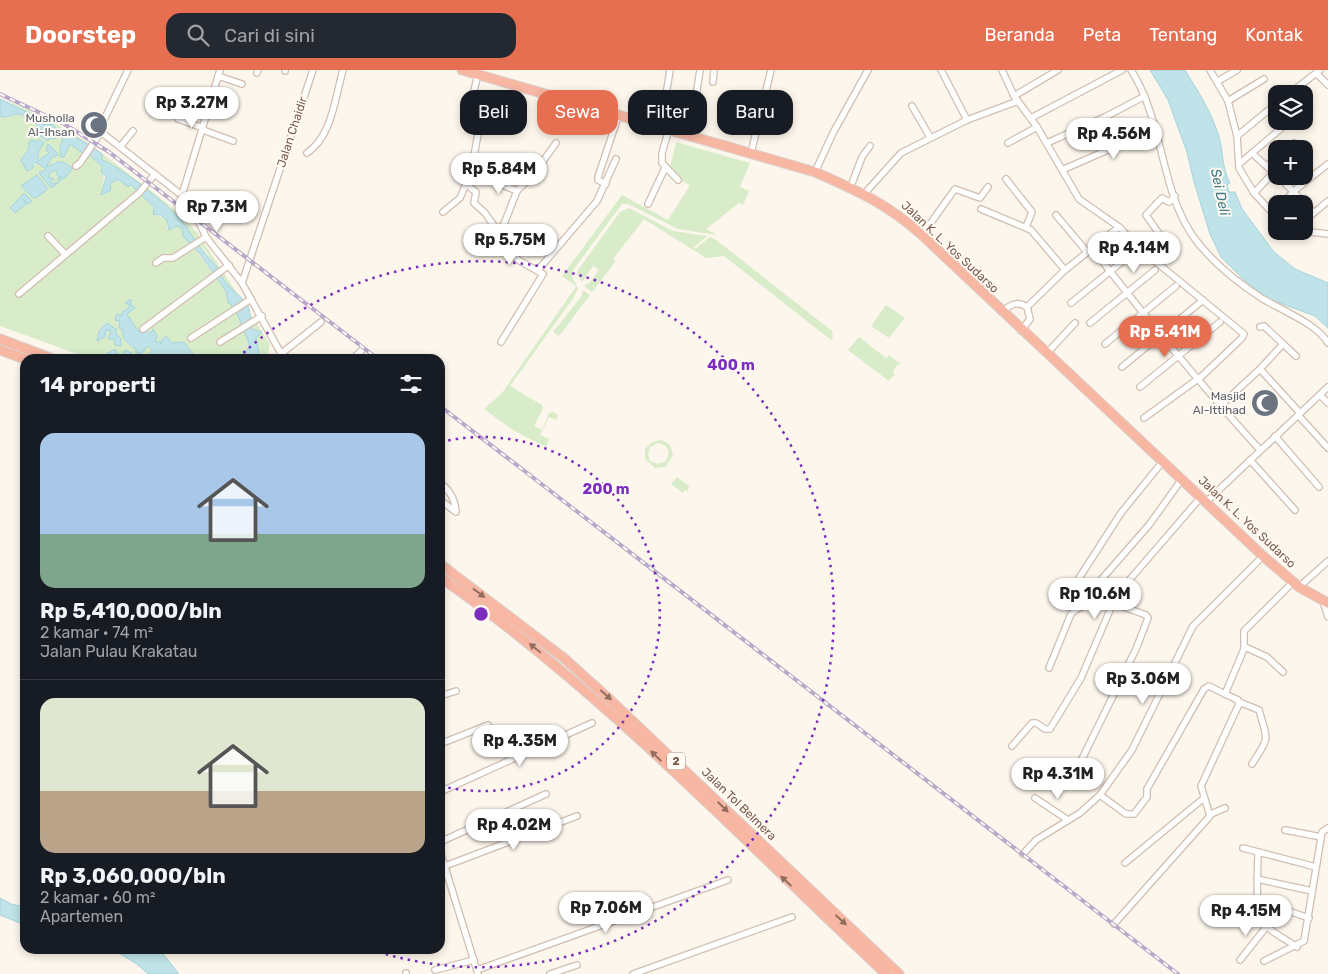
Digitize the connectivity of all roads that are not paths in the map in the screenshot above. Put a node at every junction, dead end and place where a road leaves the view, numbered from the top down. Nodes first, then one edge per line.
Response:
1 (128, 70) edge
2 (313, 70) edge
3 (343, 70) edge
4 (462, 70) edge
5 (670, 70) edge
6 (700, 70) edge
7 (707, 70) edge
8 (714, 70) edge
9 (771, 70) edge
10 (868, 70) edge
11 (941, 70) edge
12 (1002, 70) edge
13 (1058, 70) edge
14 (1122, 70) edge
15 (1130, 70) edge
16 (1210, 70) edge
17 (1237, 70) edge
18 (1318, 71) edge
19 (219, 73) edge
20 (478, 74) junction
21 (1264, 79) dead end
22 (1218, 81) junction
23 (713, 82) dead end
24 (242, 84) dead end
25 (1300, 85) edge
26 (1328, 85) edge
27 (668, 90) edge
28 (697, 90) edge
29 (537, 91) edge
30 (1145, 96) junction
31 (1016, 99) junction
32 (1228, 101) junction
33 (912, 106) dead end
34 (1268, 111) edge
35 (618, 114) edge
36 (628, 117) edge
37 (1031, 118) junction
38 (178, 119) dead end
39 (967, 120) junction
40 (1037, 126) junction
41 (203, 129) junction
42 (1156, 129) junction
43 (1280, 130) edge
44 (133, 131) dead end
45 (102, 132) junction
46 (611, 135) edge
47 (664, 135) edge
48 (690, 135) edge
49 (1237, 136) junction
50 (930, 137) junction
51 (233, 141) dead end
52 (556, 142) dead end
53 (1008, 143) dead end
54 (1047, 143) junction
55 (870, 146) dead end
56 (120, 147) junction
57 (307, 153) dead end
58 (751, 153) junction
59 (1252, 154) junction
60 (616, 159) dead end
61 (1239, 164) junction
62 (1328, 164) edge
63 (76, 166) dead end
64 (1267, 166) edge
65 (665, 168) junction
66 (1062, 170) junction
67 (471, 172) junction
68 (815, 172) junction
69 (155, 174) junction
70 (1006, 178) dead end
71 (678, 180) dead end
72 (1268, 181) edge
73 (606, 184) junction
74 (467, 185) junction
75 (1288, 185) edge
76 (851, 186) junction
77 (988, 187) dead end
78 (1294, 191) junction
79 (517, 192) junction
80 (1254, 193) junction
81 (865, 194) junction
82 (182, 195) junction
83 (1290, 195) edge
84 (1298, 195) edge
85 (1175, 196) junction
86 (1328, 201) edge
87 (648, 204) dead end
88 (1268, 207) edge
89 (981, 209) dead end
90 (443, 212) dead end
91 (1313, 212) edge
92 (1056, 215) dead end
93 (1026, 227) junction
94 (1118, 227) junction
95 (496, 232) junction
96 (1313, 232) edge
97 (1328, 234) edge
98 (922, 235) junction
99 (48, 236) dead end
100 (206, 237) junction
101 (1139, 248) junction
102 (1090, 250) junction
103 (1146, 252) junction
104 (64, 254) junction
105 (156, 263) dead end
106 (227, 267) junction
107 (538, 270) junction
108 (1065, 270) junction
109 (1155, 270) dead end
110 (1109, 271) junction
111 (242, 283) junction
112 (1176, 286) dead end
113 (19, 294) dead end
114 (1126, 294) junction
115 (250, 300) junction
116 (1203, 300) junction
117 (1071, 303) dead end
118 (1027, 307) junction
119 (1002, 312) junction
120 (1142, 313) junction
121 (262, 316) junction
122 (321, 322) dead end
123 (1220, 322) dead end
124 (1075, 323) dead end
125 (1090, 323) dead end
126 (1260, 327) dead end
127 (143, 330) dead end
128 (1021, 331) junction
129 (1160, 335) junction
130 (191, 338) dead end
131 (0, 339) edge
132 (220, 342) dead end
133 (501, 342) dead end
134 (1328, 343) edge
135 (1105, 344) dead end
136 (1283, 344) junction
137 (0, 350) edge
138 (362, 350) dead end
139 (1047, 353) junction
140 (40, 354) edge
141 (282, 354) edge
142 (285, 354) edge
143 (358, 354) edge
144 (1177, 356) junction
145 (1296, 356) dead end
146 (20, 357) edge
147 (1122, 367) dead end
148 (1260, 369) junction
149 (1195, 379) junction
150 (1140, 387) dead end
151 (1328, 387) edge
152 (1320, 395) junction
153 (1328, 403) edge
154 (1220, 406) junction
155 (1299, 414) junction
156 (1144, 418) dead end
157 (1276, 436) junction
158 (1328, 448) edge
159 (1260, 450) junction
160 (1250, 460) junction
161 (1163, 461) junction
162 (1182, 479) junction
163 (445, 487) edge
164 (1319, 487) dead end
165 (1204, 500) junction
166 (445, 504) edge
167 (1295, 510) dead end
168 (1263, 556) junction
169 (1328, 561) edge
170 (445, 568) edge
171 (445, 581) edge
172 (1298, 586) junction
173 (1065, 600) dead end
174 (1326, 602) edge
175 (1113, 603) junction
176 (1328, 617) edge
177 (1244, 647) junction
178 (1049, 668) dead end
179 (1283, 672) dead end
180 (456, 691) dead end
181 (445, 694) edge
182 (1225, 694) junction
183 (1239, 702) junction
184 (592, 723) dead end
185 (488, 726) dead end
186 (445, 742) edge
187 (1012, 746) dead end
188 (1252, 764) dead end
189 (1066, 776) dead end
190 (445, 790) edge
191 (546, 794) dead end
192 (1100, 795) junction
193 (1035, 798) dead end
194 (1204, 798) junction
195 (1225, 808) dead end
196 (1211, 814) junction
197 (576, 816) dead end
198 (1068, 820) junction
199 (1328, 828) edge
200 (1285, 830) dead end
201 (1321, 837) junction
202 (445, 840) edge
203 (1243, 848) dead end
204 (1258, 852) junction
205 (1023, 854) dead end
206 (1125, 864) dead end
207 (445, 866) joint
208 (1316, 867) junction
209 (728, 880) dead end
210 (1257, 880) junction
211 (1312, 891) junction
212 (1259, 901) junction
213 (792, 917) dead end
214 (1309, 918) junction
215 (1114, 924) dead end
216 (1267, 926) junction
217 (1297, 947) junction
218 (474, 960) junction
219 (1240, 960) dead end
220 (1264, 961) dead end
221 (577, 965) dead end
222 (435, 970) dead end
223 (478, 972) edge
224 (550, 974) edge
225 (633, 974) edge
226 (886, 974) edge
227 (899, 974) edge

1 - 45 street
2 - 111 street, Jalan Chaidir
3 - 57 street
4 - 20 highway, Jalan K. L. Yos Sudarso
5 - 27 street
6 - 7 street
6 - 28 street
8 - 23 street
9 - 58 street
10 - 68 street
11 - 39 street
12 - 31 street
13 - 31 street
14 - 37 street
15 - 30 street
16 - 22 street
17 - 22 street
18 - 25 street
18 - 26 street
19 - 24 street
19 - 41 street
20 - 29 highway, Jalan K. L. Yos Sudarso
20 - 67 street
21 - 32 street
22 - 32 street
30 - 42 street
30 - 54 street
31 - 37 street
31 - 39 street
32 - 49 street
33 - 50 street
34 - 49 street
35 - 36 highway, Jalan K. L. Yos Sudarso
37 - 40 street
38 - 41 street
39 - 50 street
40 - 53 street
40 - 54 street
41 - 51 street
41 - 82 street
42 - 66 street
42 - 85 street
43 - 59 street
44 - 56 street
45 - 56 street
45 - 63 street
46 - 73 street
47 - 65 street
48 - 58 highway, Jalan K. L. Yos Sudarso
49 - 61 street
50 - 81 street
52 - 79 street
54 - 66 street
55 - 76 street
56 - 69 street
58 - 68 highway, Jalan K. L. Yos Sudarso
59 - 61 street
59 - 64 street
60 - 73 street
61 - 80 street
62 - 78 street
65 - 71 street
65 - 87 street
66 - 94 street
67 - 74 street
67 - 79 street
68 - 76 highway, Jalan K. L. Yos Sudarso
69 - 82 street
69 - 104 street
70 - 93 street
72 - 80 street
73 - 107 street
74 - 90 street
74 - 95 street
75 - 78 street
76 - 81 highway, Jalan K. L. Yos Sudarso
77 - 98 street
78 - 83 street
78 - 84 street
79 - 95 street
80 - 88 street
81 - 98 highway, Jalan K. L. Yos Sudarso
82 - 100 street
85 - 103 street
85 - 134 street
86 - 91 street
89 - 93 street
92 - 102 street
93 - 108 street
94 - 101 street
94 - 102 street
95 - 107 street
96 - 97 street
98 - 119 highway, Jalan K. L. Yos Sudarso
99 - 104 street
100 - 105 street
100 - 106 street
101 - 103 street
101 - 110 street
102 - 108 street
102 - 110 street
103 - 116 street
104 - 113 street
106 - 111 street
106 - 127 street
107 - 133 street
108 - 118 street
109 - 114 street
110 - 114 street
110 - 117 street
111 - 115 street
112 - 120 street
114 - 120 street
114 - 125 street
115 - 121 street
115 - 130 street
116 - 129 street
116 - 149 street
118 - 119 street
118 - 128 street
119 - 128 highway, Jalan K. L. Yos Sudarso
120 - 129 street
120 - 135 street
121 - 132 street
121 - 141 street
122 - 142 street
123 - 144 street
124 - 139 street
126 - 136 street
128 - 139 highway, Jalan K. L. Yos Sudarso
129 - 144 street
129 - 147 street
131 - 140 highway
136 - 145 street
136 - 148 street
137 - 146 highway
138 - 143 street
139 - 161 highway, Jalan K. L. Yos Sudarso
144 - 149 street
144 - 150 street
148 - 154 street
148 - 155 street
149 - 154 street
149 - 156 street
151 - 152 street
152 - 153 street
152 - 155 street
154 - 159 street
155 - 157 street
155 - 158 street
157 - 159 street
157 - 164 street
159 - 160 street
160 - 165 street
160 - 167 street
161 - 162 highway, Jalan K. L. Yos Sudarso
161 - 173 street
162 - 165 highway, Jalan K. L. Yos Sudarso
162 - 178 street
163 - 166 street
165 - 168 highway, Jalan K. L. Yos Sudarso
165 - 175 street
168 - 172 highway, Jalan K. L. Yos Sudarso
168 - 192 street
169 - 172 street
170 -> 227 highway, Jalan Tol Belmera / 2
226 -> 171 highway, Jalan Tol Belmera / 2
172 - 174 highway, Jalan K. L. Yos Sudarso
172 - 177 street
174 - 176 street
175 - 187 street
175 - 189 street
177 - 179 street
177 - 182 street
180 - 181 street
182 - 183 street
182 - 192 street
183 - 188 street
183 - 194 street
184 - 190 street
185 - 186 street
191 - 202 street
192 - 198 street
193 - 198 street
194 - 196 street
194 - 206 street
195 - 196 street
196 - 215 street
197 - 207 street
198 - 205 street
199 - 201 street
200 - 201 street
201 - 208 street
203 - 204 street
204 - 208 street
204 - 210 street
207 - 218 street
208 - 211 street
209 - 223 street
210 - 211 street
210 - 212 street
211 - 214 street
212 - 214 street
212 - 216 street
213 - 225 street
214 - 217 street
216 - 217 street
216 - 219 street
217 - 220 street
218 - 222 street
218 - 223 street
221 - 224 street

